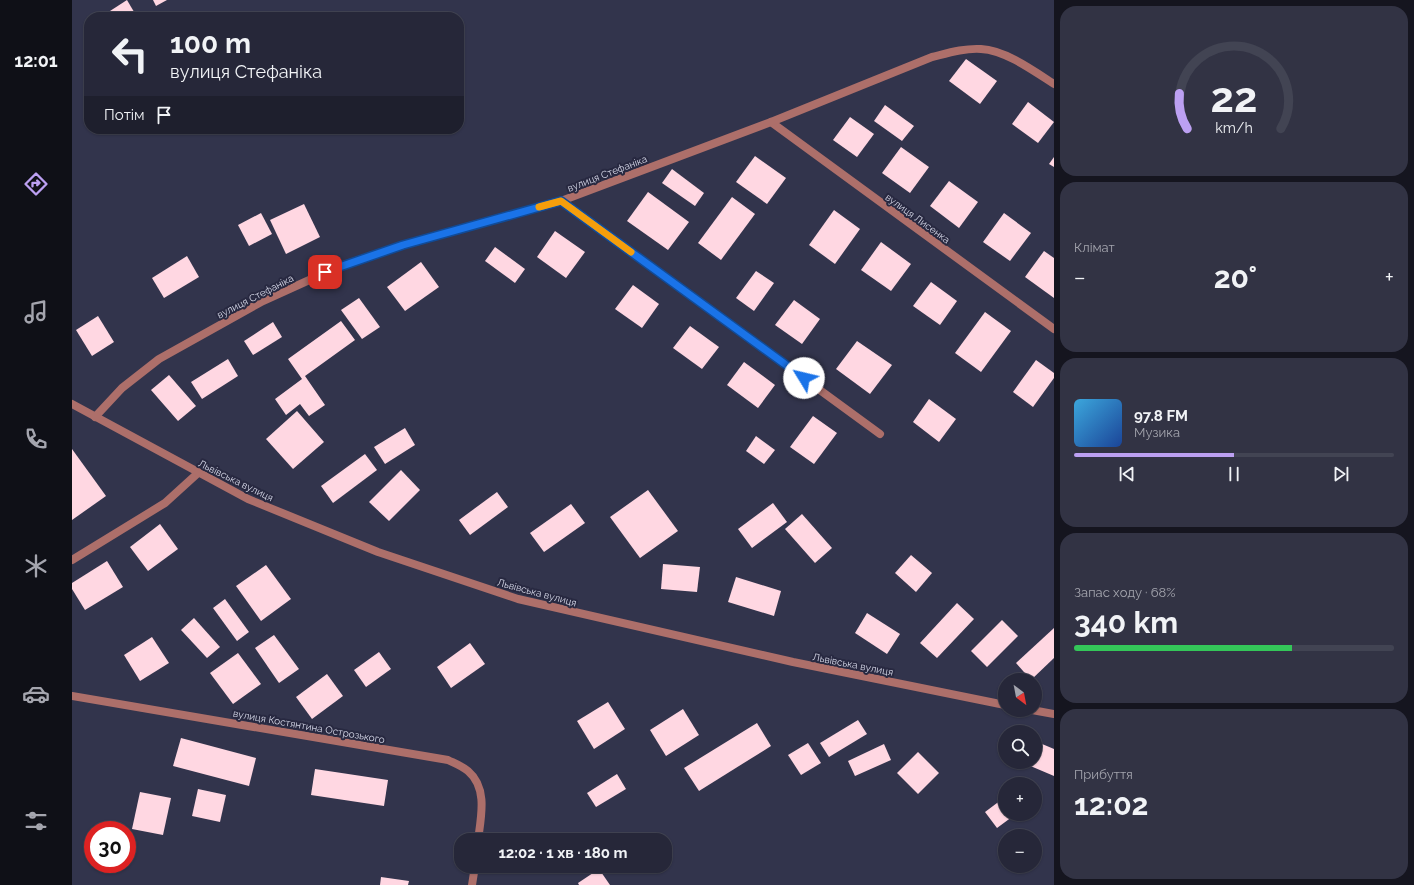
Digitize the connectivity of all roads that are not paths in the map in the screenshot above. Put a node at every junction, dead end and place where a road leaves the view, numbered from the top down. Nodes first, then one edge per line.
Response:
1 (1054, 84) edge
2 (770, 122) junction
3 (561, 201) junction
4 (1054, 329) edge
5 (72, 404) edge
6 (95, 417) junction
7 (880, 434) dead end
8 (198, 473) junction
9 (72, 560) edge
10 (72, 696) edge
11 (998, 703) edge
12 (1042, 712) edge
13 (1054, 714) edge
14 (479, 833) edge
15 (473, 873) edge
16 (472, 885) edge

1 - 2 street, вулиця Стефаніка
2 - 3 street, вулиця Стефаніка
2 - 4 street, вулиця Лисенка
3 - 6 street, вулиця Стефаніка
3 - 7 street
5 - 6 street, Львівська вулиця
6 - 8 street, Львівська вулиця
8 - 9 street
8 - 11 street, Львівська вулиця
10 - 14 street, вулиця Костянтина Острозького
12 - 13 street
15 - 16 street

